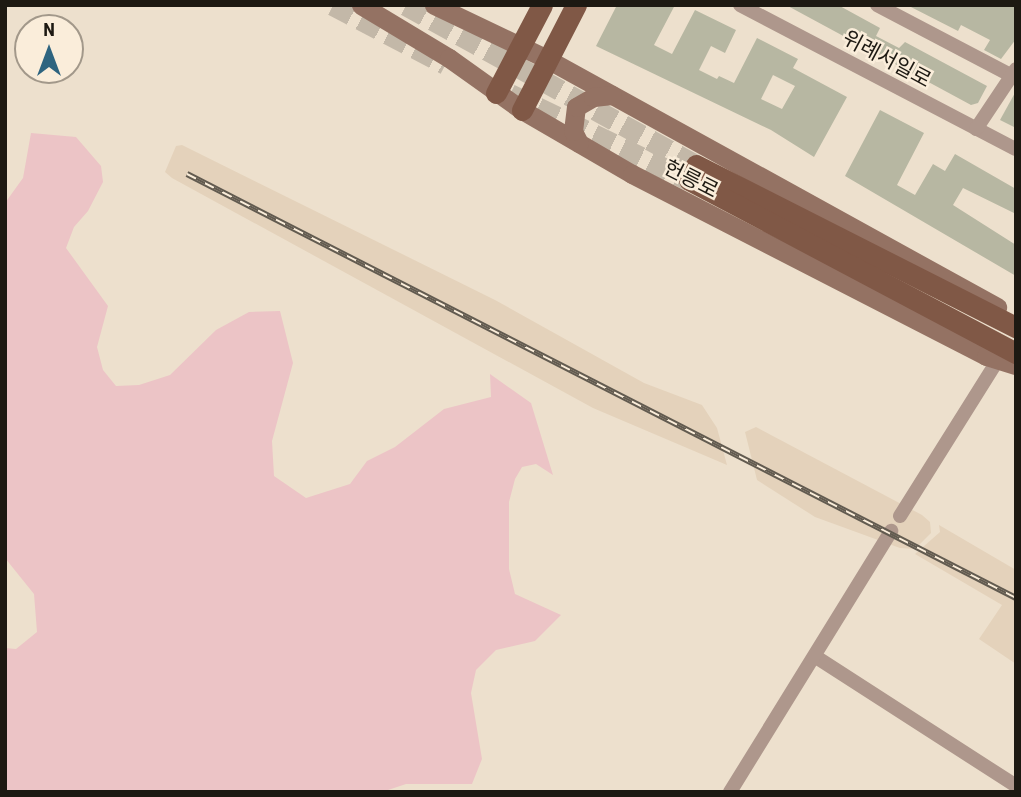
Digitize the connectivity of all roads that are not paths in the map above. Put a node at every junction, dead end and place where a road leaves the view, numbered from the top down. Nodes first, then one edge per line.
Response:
1 (361, 5) edge
2 (434, 5) edge
3 (542, 5) edge
4 (576, 5) edge
5 (740, 5) edge
6 (877, 5) edge
7 (764, 11) edge
8 (520, 46) junction
9 (547, 59) junction
10 (1014, 74) edge
11 (496, 93) junction
12 (612, 95) junction
13 (522, 110) junction
14 (976, 129) junction
15 (579, 143) junction
16 (1016, 149) edge
17 (1016, 319) edge
18 (1016, 327) edge
19 (1010, 359) edge
20 (900, 516) dead end
21 (891, 531) dead end
22 (816, 657) junction
23 (1016, 786) edge
24 (730, 792) edge

1 - 11 main road, 헌릉로
2 - 8 main road, 헌릉로
3 - 8 main road
4 - 9 main road
5 - 7 street, 위례서일로
6 - 10 street
7 - 14 street, 위례서일로
8 - 9 main road, 헌릉로
8 - 11 main road
9 - 12 main road, 헌릉로
9 - 13 main road
10 - 14 street
11 - 13 main road, 헌릉로
12 - 15 main road
12 - 17 main road, 헌릉로
13 - 15 main road, 헌릉로
14 - 16 street, 위례서일로
15 - 19 main road, 헌릉로
18 - 19 main road
19 - 20 street
21 - 22 street
22 - 23 street
22 - 24 street

